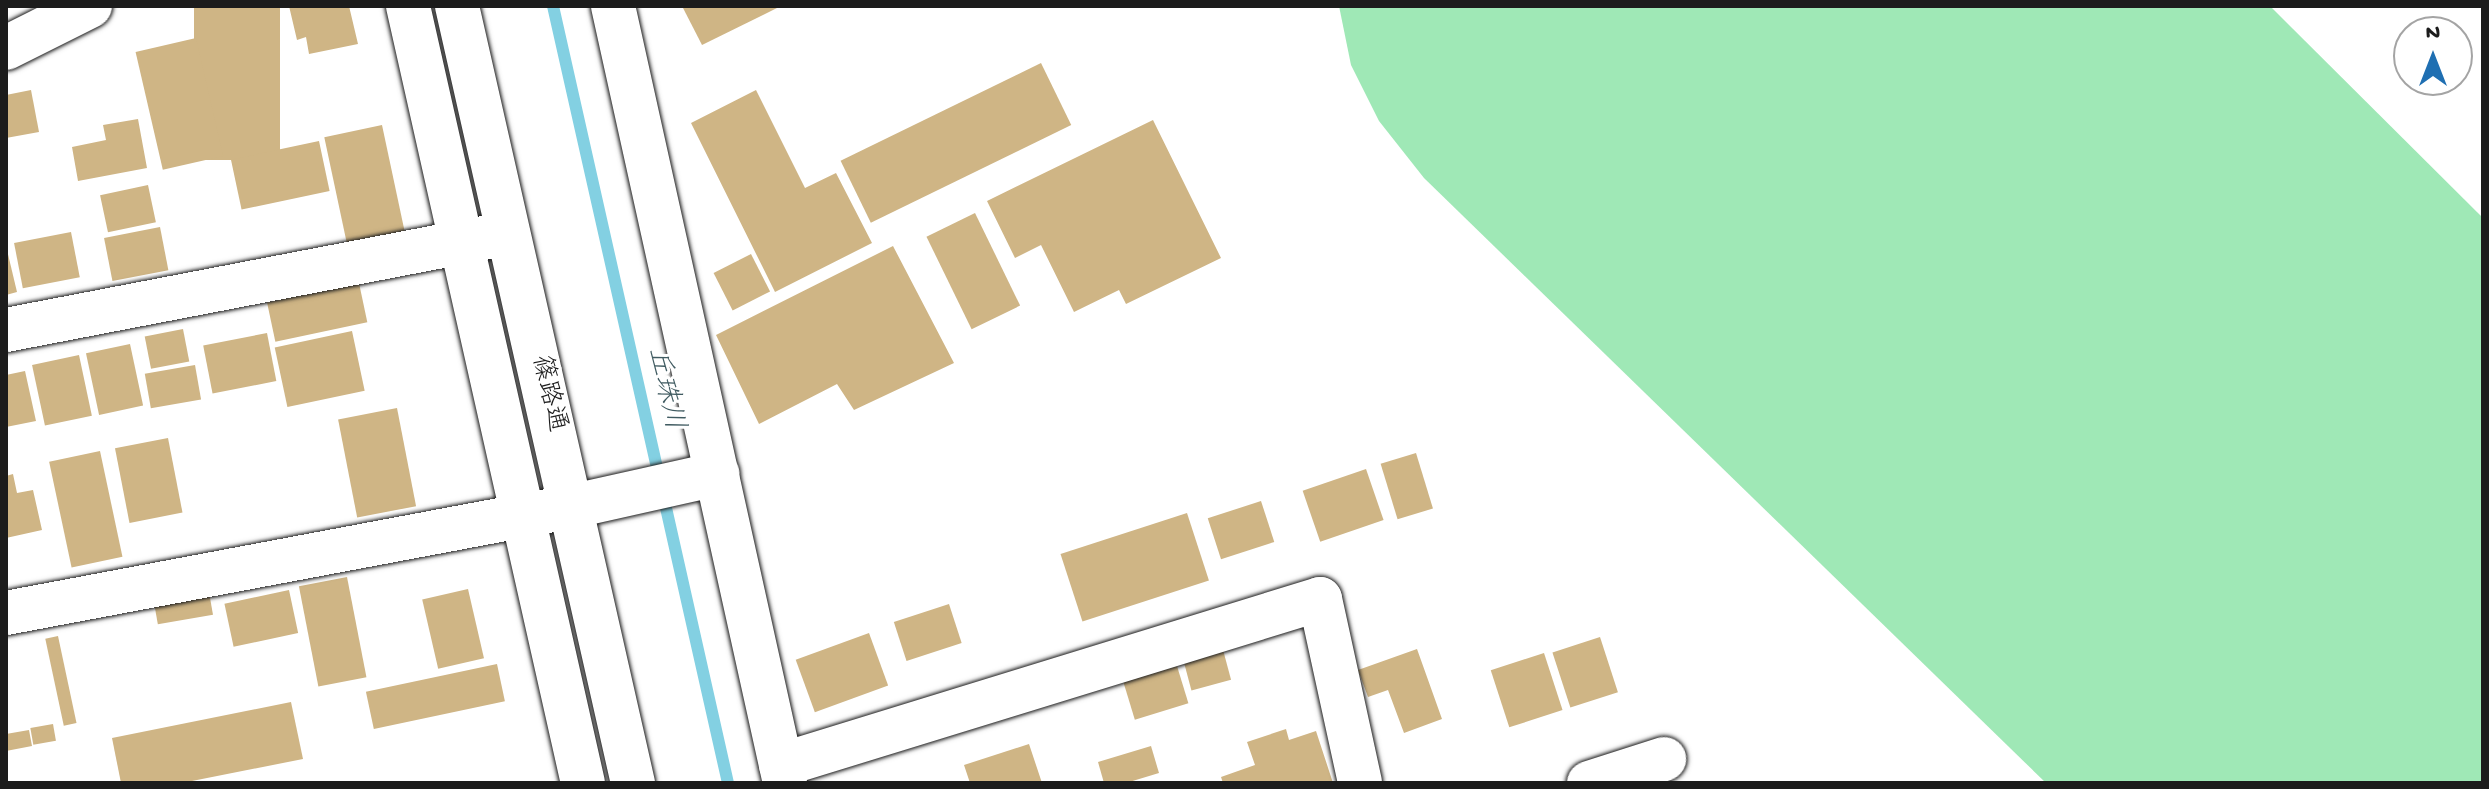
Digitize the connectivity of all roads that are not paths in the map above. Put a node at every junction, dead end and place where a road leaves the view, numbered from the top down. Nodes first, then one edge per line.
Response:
1 (90, 6) edge
2 (408, 6) edge
3 (457, 6) edge
4 (613, 6) edge
5 (7, 43) edge
6 (509, 234) junction
7 (462, 241) junction
8 (6, 330) edge
9 (704, 476) junction
10 (574, 506) junction
11 (526, 515) junction
12 (6, 613) edge
13 (1664, 759) dead end
14 (783, 774) edge
15 (583, 783) edge
16 (633, 783) edge
17 (1360, 783) edge
18 (1589, 783) edge

1 - 5 street
2 - 7 street, 篠路通
3 - 6 street, 篠路通
4 - 9 street
6 - 7 street
6 - 10 street, 篠路通
7 - 8 street
7 - 11 street, 篠路通
9 - 10 street
9 - 14 street
10 - 11 street
10 - 16 street, 篠路通
11 - 12 street
11 - 15 street, 篠路通
13 - 18 street
14 - 17 street

